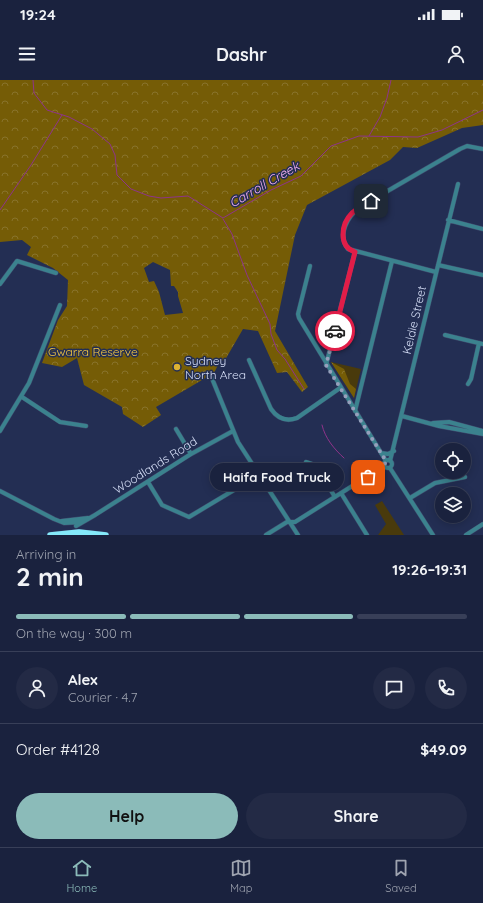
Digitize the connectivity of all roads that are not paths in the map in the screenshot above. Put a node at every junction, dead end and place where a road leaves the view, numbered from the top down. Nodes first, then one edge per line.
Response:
1 (483, 149) edge
2 (458, 184) dead end
3 (448, 220) junction
4 (483, 229) edge
5 (355, 252) junction
6 (392, 261) junction
7 (438, 264) junction
8 (310, 266) dead end
9 (436, 272) junction
10 (56, 274) dead end
11 (483, 275) edge
12 (0, 284) edge
13 (60, 305) dead end
14 (445, 335) dead end
15 (481, 344) edge
16 (249, 360) dead end
17 (326, 365) junction
18 (211, 376) dead end
19 (468, 384) dead end
20 (340, 388) junction
21 (22, 397) junction
22 (354, 411) junction
23 (402, 416) junction
24 (86, 426) dead end
25 (176, 429) dead end
26 (0, 431) edge
27 (233, 431) junction
28 (483, 432) edge
29 (394, 451) junction
30 (381, 453) junction
31 (191, 454) junction
32 (388, 461) junction
33 (306, 462) dead end
34 (384, 466) junction
35 (390, 468) junction
36 (260, 475) junction
37 (455, 479) edge
38 (148, 482) junction
39 (0, 491) edge
40 (341, 493) junction
41 (335, 497) junction
42 (410, 498) junction
43 (62, 521) junction
44 (290, 522) junction
45 (69, 523) junction
46 (75, 523) junction
47 (483, 524) edge
48 (74, 534) edge
49 (365, 534) edge
50 (50, 535) edge
51 (106, 535) edge
52 (266, 535) edge
53 (298, 535) edge
54 (433, 535) edge
55 (466, 535) edge

1 - 5 street
2 - 3 street, Keldie Street
3 - 4 street
3 - 7 street, Keldie Street
5 - 6 street
5 - 17 street
6 - 9 street
6 - 22 street
7 - 9 street, Keldie Street
7 - 11 street
8 - 17 street
9 - 23 street, Keldie Street
10 - 12 street
13 - 21 street
14 - 15 street
15 - 19 street
16 - 20 street
17 - 20 street
18 - 27 street
20 - 22 street
21 - 24 street
21 - 26 street
22 - 30 street
23 - 28 street
23 - 29 street, Keldie Street
25 - 31 street
27 - 31 street, Woodlands Road
27 - 36 street
29 - 30 street
29 - 32 street, Keldie Street
30 - 32 street
31 - 38 street, Woodlands Road
32 - 34 street, Keldie Street
32 - 35 street
33 - 41 street
34 - 35 street
34 - 40 street
35 - 42 street
36 - 38 street
36 - 44 street
37 - 42 street
38 - 46 street, Woodlands Road
39 - 43 street
40 - 41 street
40 - 49 street
41 - 44 street
42 - 54 street
43 - 45 street
43 - 46 street
44 - 52 street
44 - 53 street
45 - 46 street, Woodlands Road
45 - 48 street
46 - 48 street
47 - 55 street
48 - 50 highway
48 - 51 highway

